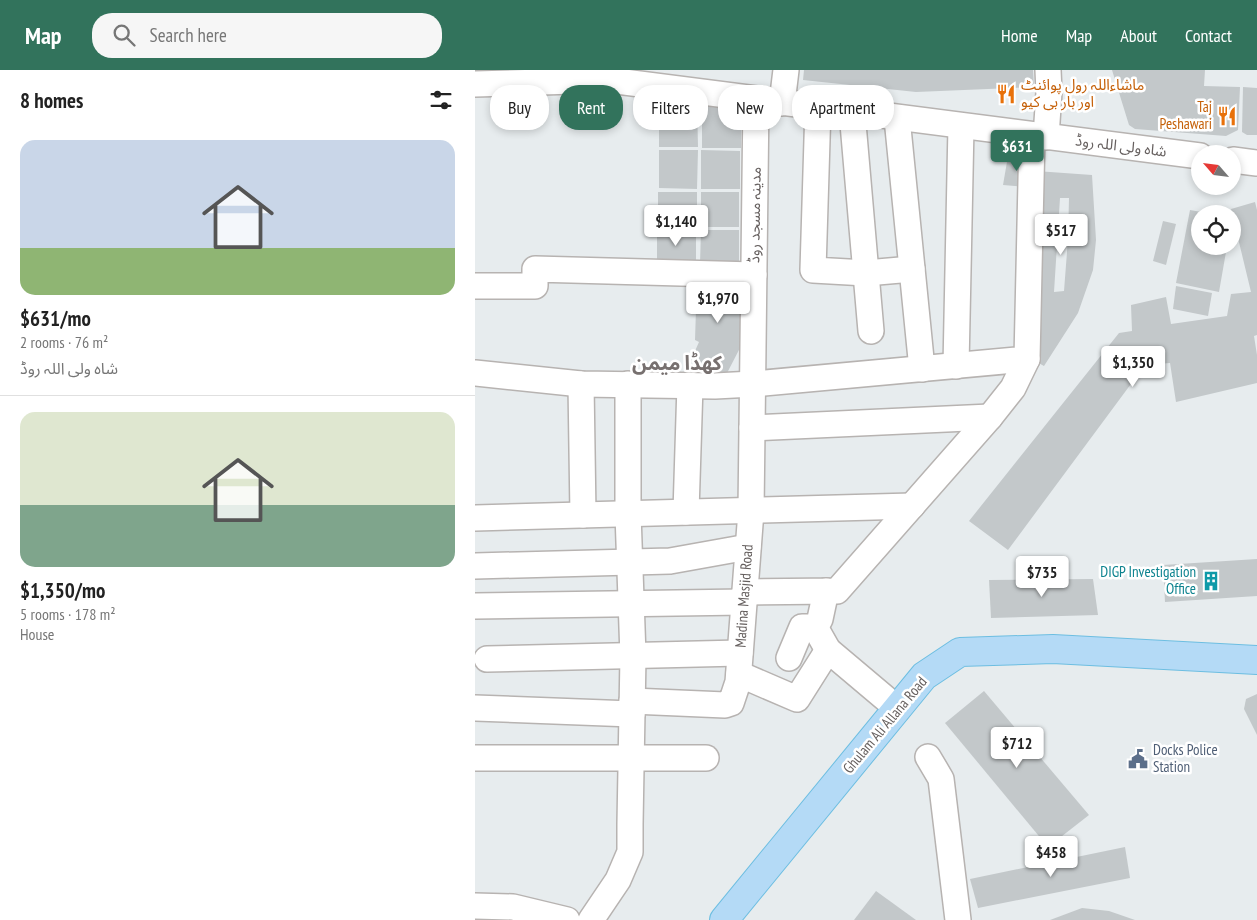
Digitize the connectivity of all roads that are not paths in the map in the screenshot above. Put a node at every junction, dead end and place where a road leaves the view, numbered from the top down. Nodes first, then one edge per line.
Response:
1 (786, 70) edge
2 (1048, 70) edge
3 (489, 79) edge
4 (682, 80) edge
5 (718, 89) edge
6 (782, 103) joint
7 (792, 104) edge
8 (894, 118) edge
9 (897, 118) junction
10 (961, 126) junction
11 (756, 130) edge
12 (818, 130) edge
13 (853, 130) edge
14 (1039, 136) junction
15 (1191, 155) edge
16 (1241, 161) edge
17 (1257, 163) edge
18 (912, 269) junction
19 (866, 273) junction
20 (754, 275) junction
21 (475, 286) edge
22 (871, 331) dead end
23 (1027, 360) junction
24 (956, 366) junction
25 (922, 369) junction
26 (475, 373) edge
27 (581, 384) junction
28 (628, 384) junction
29 (753, 384) junction
30 (690, 385) junction
31 (990, 417) junction
32 (752, 428) junction
33 (912, 506) junction
34 (751, 511) junction
35 (686, 512) junction
36 (628, 514) junction
37 (583, 515) junction
38 (475, 518) edge
39 (748, 547) junction
40 (630, 562) junction
41 (475, 566) edge
42 (827, 591) junction
43 (744, 597) junction
44 (632, 604) junction
45 (475, 606) edge
46 (815, 627) junction
47 (830, 652) junction
48 (633, 656) junction
49 (1251, 657) edge
50 (789, 658) dead end
51 (487, 659) dead end
52 (739, 670) junction
53 (889, 702) junction
54 (632, 707) junction
55 (475, 708) edge
56 (928, 757) dead end
57 (475, 758) edge
58 (632, 758) junction
59 (706, 758) dead end
60 (475, 906) edge
61 (567, 920) edge
62 (591, 920) edge
63 (723, 920) edge
64 (958, 920) edge

1 - 6 street
2 - 14 street
3 - 4 street, شاہ ولی اللہ روڈ
4 - 5 street, شاہ ولی اللہ روڈ
6 - 7 street, شاہ ولی اللہ روڈ
8 - 9 street, شاہ ولی اللہ روڈ
9 - 10 street, شاہ ولی اللہ روڈ
9 - 18 street
10 - 14 street, شاہ ولی اللہ روڈ
10 - 24 street
11 - 20 street, مدینہ مسجد روڈ
12 - 19 street
13 - 19 street
14 - 15 street, شاہ ولی اللہ روڈ
14 - 23 street
16 - 17 street
18 - 19 street
18 - 25 street
19 - 22 street
20 - 21 street
20 - 29 street, مدینہ مسجد روڈ
23 - 24 street
23 - 31 street
24 - 25 street
25 - 29 street
26 - 27 street
27 - 28 street
27 - 37 street
28 - 30 street
28 - 36 street
29 - 30 street
29 - 32 street, مدینہ مسجد روڈ
30 - 35 street
31 - 32 street
31 - 33 street
32 - 34 street, مدینہ مسجد روڈ
33 - 34 street
33 - 42 street
34 - 35 street
34 - 39 street, Madina Masjid Road
35 - 36 street
36 - 37 street
36 - 40 street
37 - 38 street
39 - 40 street
39 - 43 street, Madina Masjid Road
40 - 41 street
40 - 44 street
42 - 43 street
42 - 46 street
43 - 44 street
43 - 52 street, Madina Masjid Road
44 - 45 street
44 - 48 street
46 - 47 street
46 - 50 street
47 - 52 street
47 - 53 street
48 - 51 street
48 - 52 street
48 - 54 street
49 - 53 main road, Ghulam Ali Allana Road
52 - 54 street
53 - 63 main road, Ghulam Ali Allana Road
54 - 55 street
54 - 58 street
56 - 64 street
57 - 58 street
58 - 59 street
58 - 62 street
60 - 61 street

